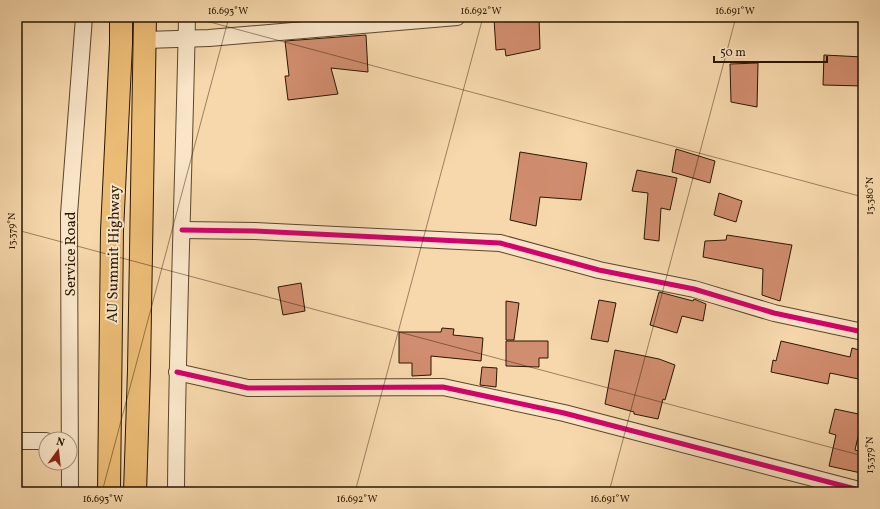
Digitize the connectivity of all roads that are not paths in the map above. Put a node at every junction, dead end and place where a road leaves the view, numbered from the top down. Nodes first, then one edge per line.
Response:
1 (84, 17) edge
2 (121, 17) edge
3 (145, 17) edge
4 (187, 17) edge
5 (457, 17) edge
6 (186, 39) junction
7 (145, 40) junction
8 (182, 230) junction
9 (863, 332) edge
10 (177, 372) junction
11 (70, 431) edge
12 (17, 441) edge
13 (38, 441) edge
14 (70, 471) edge
15 (863, 491) edge
16 (70, 492) edge
17 (109, 492) edge
18 (135, 492) edge
19 (176, 492) edge

1 - 11 street, Service Road
2 - 17 main road, AU Summit Highway
3 - 7 main road, AU Summit Highway
4 - 6 street
5 - 6 street
6 - 7 street
6 - 8 street
7 - 18 main road, AU Summit Highway
8 - 9 street
8 - 10 street
10 - 15 street
10 - 19 street
12 - 13 street
14 - 16 street, Service Road

